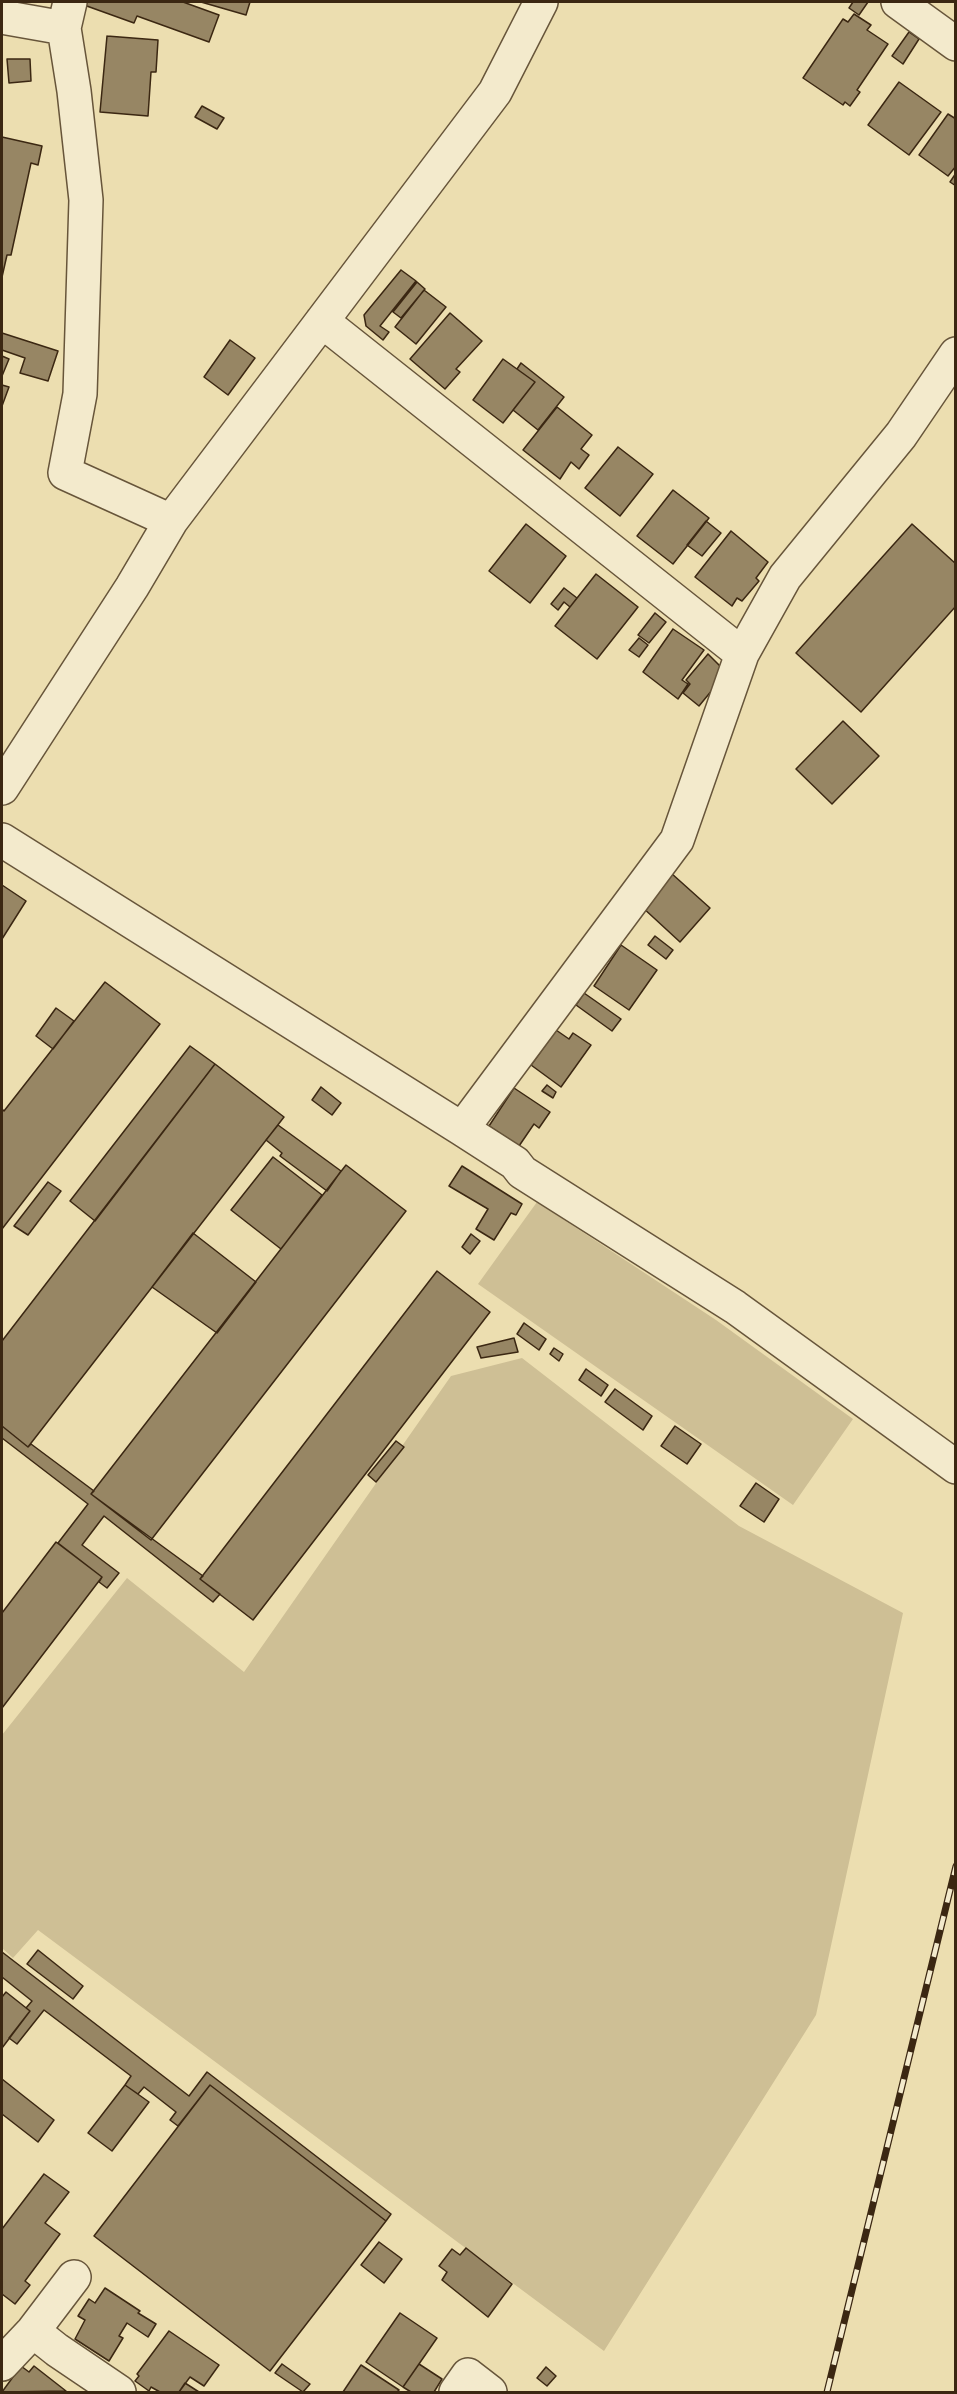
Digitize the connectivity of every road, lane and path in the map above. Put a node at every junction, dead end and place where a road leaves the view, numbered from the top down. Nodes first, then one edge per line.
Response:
1 (541, 2) edge
2 (897, 2) edge
3 (67, 15) edge
4 (2, 17) edge
5 (956, 44) edge
6 (322, 321) junction
7 (956, 354) edge
8 (171, 521) junction
9 (742, 654) junction
10 (2, 788) edge
11 (2, 840) edge
12 (462, 1129) junction
13 (956, 1467) edge
14 (74, 2277) dead end
15 (33, 2331) junction
16 (2, 2364) edge
17 (119, 2392) edge
18 (456, 2392) edge
19 (490, 2392) edge

1 - 6 street
2 - 5 street
3 - 4 street
3 - 8 street
6 - 8 street
6 - 9 street
7 - 9 street
8 - 10 street
9 - 12 street
11 - 12 street
12 - 13 street
14 - 15 street
15 - 16 street
15 - 17 street
18 - 19 street

